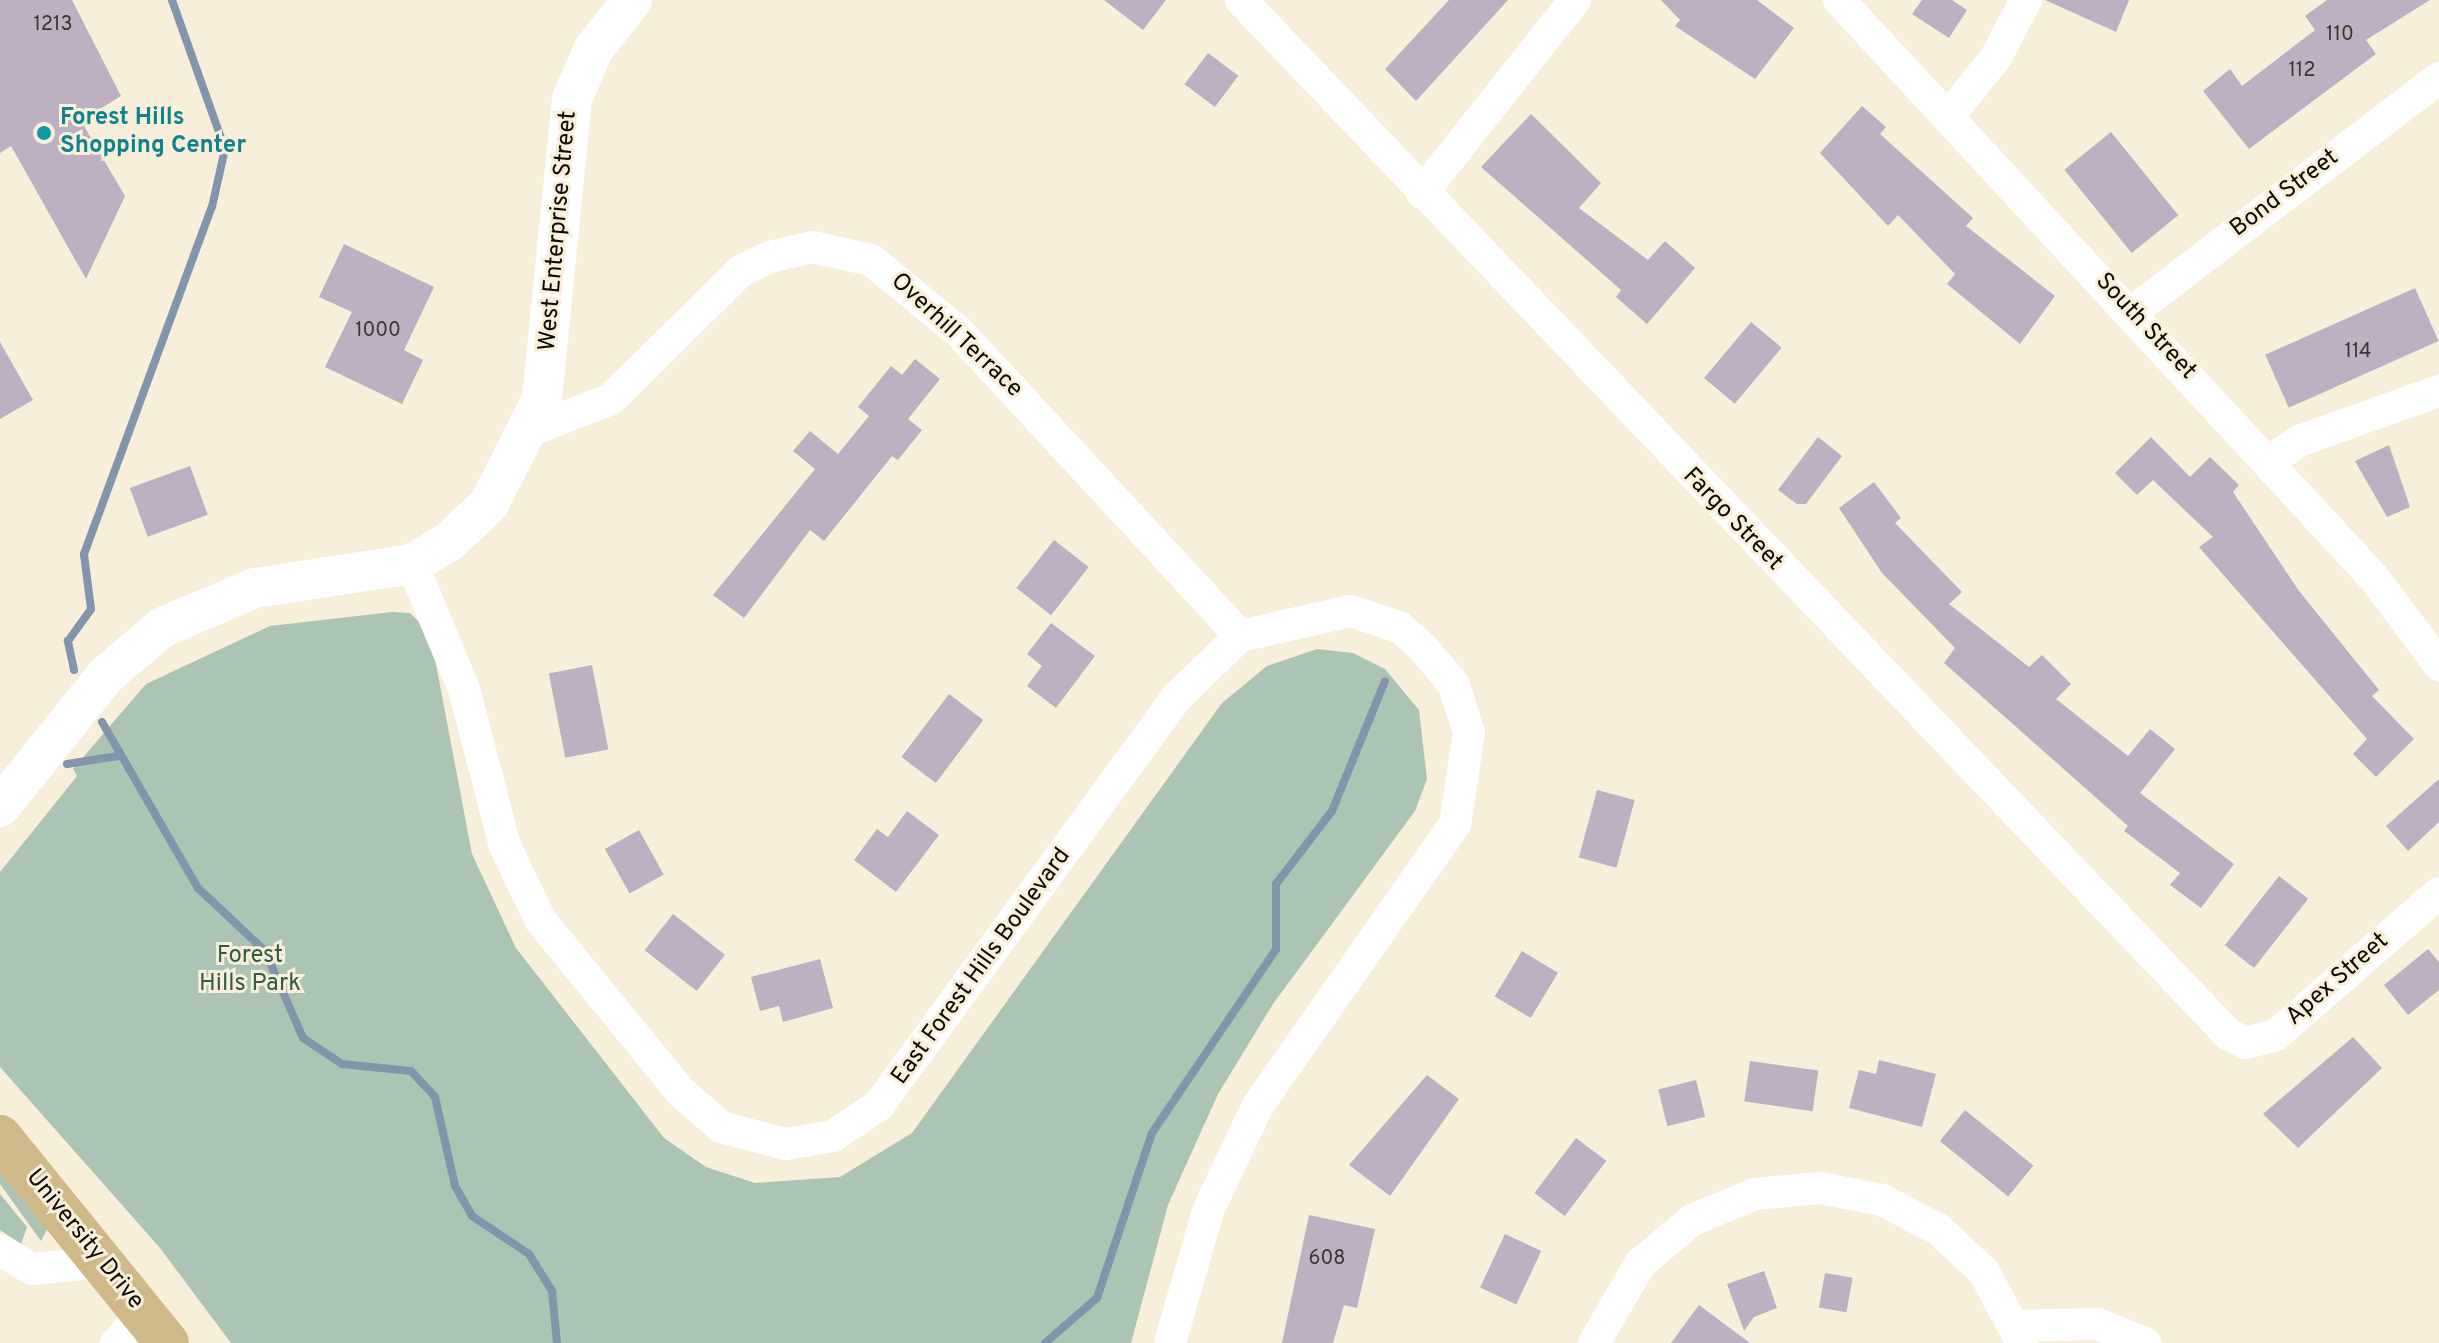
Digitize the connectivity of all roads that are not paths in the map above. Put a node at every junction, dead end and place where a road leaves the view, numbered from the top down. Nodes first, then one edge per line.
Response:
1 (632, 0) edge
2 (1241, 0) edge
3 (1575, 0) edge
4 (1839, 0) edge
5 (2026, 0) edge
6 (2439, 78) edge
7 (1948, 117) junction
8 (1422, 193) junction
9 (2132, 312) junction
10 (2439, 391) edge
11 (532, 430) junction
12 (2268, 462) junction
13 (412, 564) junction
14 (1240, 636) junction
15 (2439, 665) edge
16 (0, 807) edge
17 (2439, 893) edge
18 (2228, 1034) joint
19 (0, 1137) edge
20 (0, 1250) edge
21 (101, 1262) junction
22 (142, 1333) edge
23 (2019, 1334) edge
24 (1170, 1343) edge
25 (1594, 1343) edge
26 (2145, 1343) edge

1 - 11 street, West Enterprise Street
2 - 8 street, Fargo Street
3 - 8 street
4 - 7 street, South Street
5 - 7 street
6 - 9 street, Bond Street
7 - 9 street, South Street
8 - 18 street, Fargo Street
9 - 12 street, South Street
10 - 12 street
11 - 13 street
11 - 14 street, Overhill Terrace
12 - 15 street, South Street
13 - 14 street, East Forest Hills Boulevard
13 - 16 street
14 - 24 street
17 - 18 street, Apex Street
19 - 21 main road, University Drive
20 - 21 street
21 - 22 main road, University Drive
23 - 25 street
23 - 26 street

